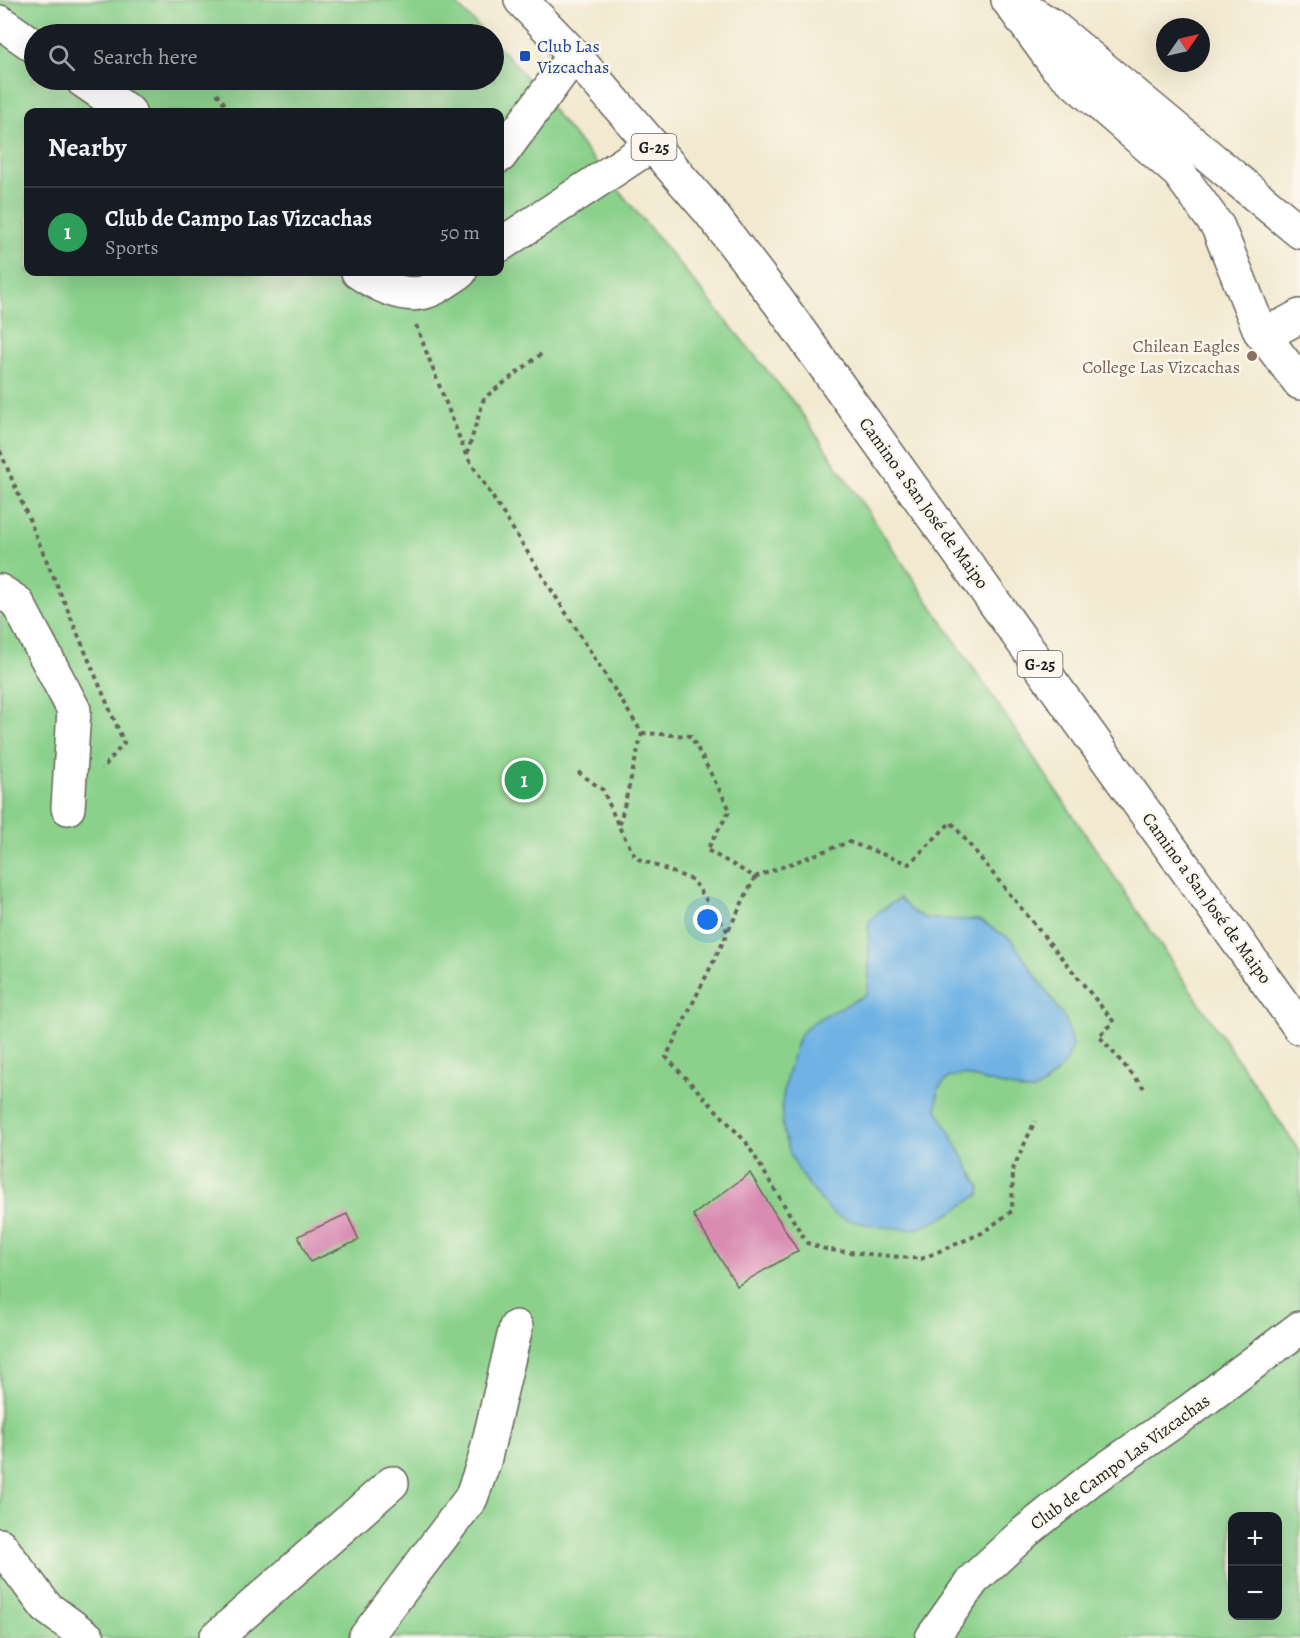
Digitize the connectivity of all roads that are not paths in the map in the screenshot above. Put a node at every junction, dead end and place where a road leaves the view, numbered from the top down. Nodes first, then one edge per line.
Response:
1 (521, 0) edge
2 (1009, 0) edge
3 (0, 22) edge
4 (24, 39) edge
5 (574, 55) junction
6 (97, 90) edge
7 (123, 108) edge
8 (652, 145) junction
9 (504, 151) edge
10 (1300, 232) edge
11 (504, 242) edge
12 (364, 276) edge
13 (453, 276) edge
14 (1300, 316) edge
15 (1260, 331) junction
16 (1300, 383) edge
17 (0, 591) edge
18 (68, 808) dead end
19 (1300, 1028) edge
20 (516, 1327) dead end
21 (1300, 1328) edge
22 (392, 1483) dead end
23 (0, 1545) edge
24 (88, 1638) edge
25 (216, 1638) edge
26 (365, 1638) edge
27 (933, 1638) edge

1 - 5 main road, Camino a San José de Maipo / G-25
2 - 10 main road
2 - 15 main road
3 - 4 main road
5 - 8 main road, Camino a San José de Maipo / G-25
5 - 9 main road
6 - 7 main road
8 - 11 main road
8 - 19 main road, Camino a San José de Maipo / G-25
12 - 13 main road
14 - 15 main road
15 - 16 main road
17 - 18 main road
20 - 26 main road
21 - 27 main road, Club de Campo Las Vizcachas
22 - 25 main road
23 - 24 main road

